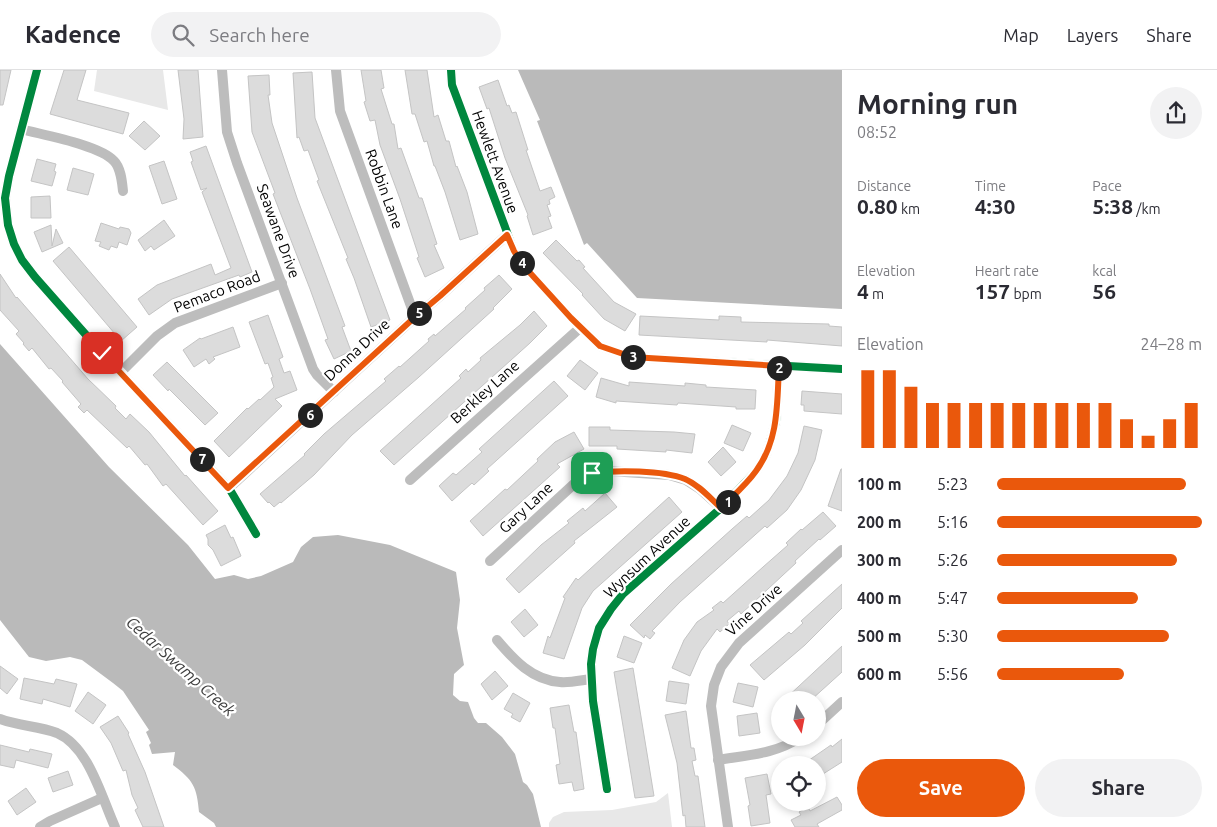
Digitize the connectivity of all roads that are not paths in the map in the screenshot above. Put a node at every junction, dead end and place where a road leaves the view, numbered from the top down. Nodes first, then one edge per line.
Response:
1 (37, 70) edge
2 (222, 70) edge
3 (336, 70) edge
4 (451, 70) edge
5 (21, 129) junction
6 (123, 191) dead end
7 (507, 235) junction
8 (282, 283) junction
9 (415, 317) junction
10 (581, 327) junction
11 (779, 366) junction
12 (842, 369) edge
13 (121, 372) junction
14 (334, 392) junction
15 (410, 480) dead end
16 (228, 488) junction
17 (721, 508) junction
18 (256, 534) dead end
19 (842, 550) edge
20 (490, 561) dead end
21 (497, 640) dead end
22 (591, 679) junction
23 (842, 702) edge
24 (826, 717) edge
25 (0, 719) edge
26 (785, 746) edge
27 (718, 760) junction
28 (607, 789) dead end
29 (102, 798) junction
30 (40, 827) edge
31 (115, 827) edge
32 (728, 827) edge

1 - 5 street
2 - 8 street, Seawane Drive
3 - 9 street, Robbin Lane
4 - 7 street, Hewlett Avenue
5 - 6 street
5 - 13 street
7 - 9 street, Donna Drive
7 - 10 street, Hewlett Avenue
8 - 13 street, Pemaco Road
8 - 14 street, Seawane Drive
9 - 14 street, Donna Drive
10 - 11 street, Hewlett Avenue
10 - 15 street, Berkley Lane
11 - 12 street, Hewlett Avenue
11 - 17 street, Wynsum Avenue
13 - 16 street
14 - 16 street, Donna Drive
16 - 18 street
17 - 20 street, Gary Lane
17 - 22 street, Wynsum Avenue
19 - 27 street, Vine Drive
21 - 22 street
22 - 28 street, Wynsum Avenue
23 - 24 street
25 - 29 street
26 - 27 street
27 - 32 street, Vine Drive
29 - 30 street
29 - 31 street

